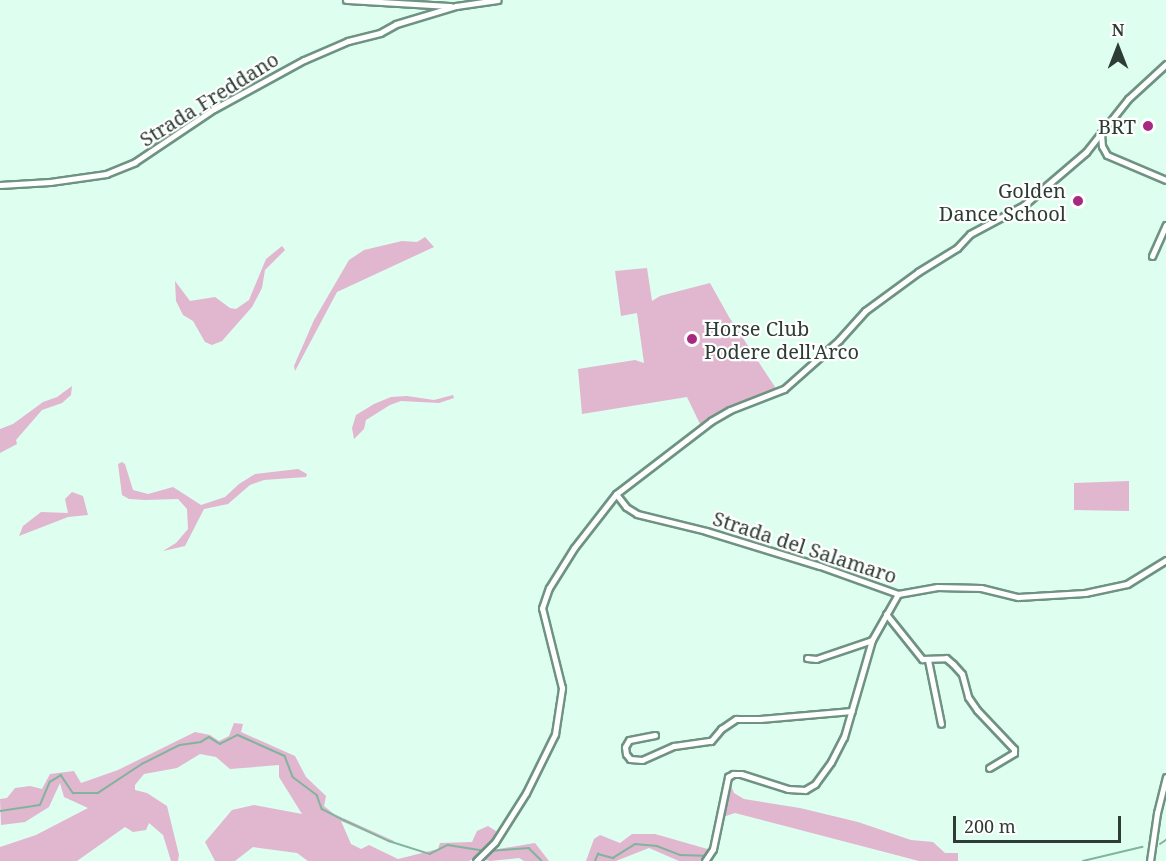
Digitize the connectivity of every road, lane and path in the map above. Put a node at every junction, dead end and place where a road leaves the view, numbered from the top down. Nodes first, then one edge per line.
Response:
1 (346, 0) edge
2 (498, 0) edge
3 (456, 6) junction
4 (1166, 64) edge
5 (1101, 133) junction
6 (1166, 180) edge
7 (0, 185) edge
8 (1166, 225) edge
9 (1152, 256) dead end
10 (616, 494) junction
11 (1166, 560) edge
12 (898, 594) junction
13 (886, 614) junction
14 (872, 640) junction
15 (807, 658) dead end
16 (928, 660) junction
17 (852, 711) junction
18 (941, 724) dead end
19 (655, 735) dead end
20 (989, 768) dead end
21 (1166, 777) edge
22 (476, 861) edge
23 (705, 861) edge
24 (1150, 861) edge

1 - 3 street
2 - 3 street, Strada Freddano
3 - 7 street, Strada Freddano
4 - 5 street
5 - 6 street
5 - 10 street
8 - 9 street
10 - 12 street, Strada del Salamaro
10 - 22 street
11 - 12 street, Strada del Salamaro
12 - 13 street
13 - 14 street
13 - 16 street
14 - 15 street
14 - 17 street
16 - 18 street
16 - 20 street
17 - 19 street
17 - 23 street
21 - 24 street

